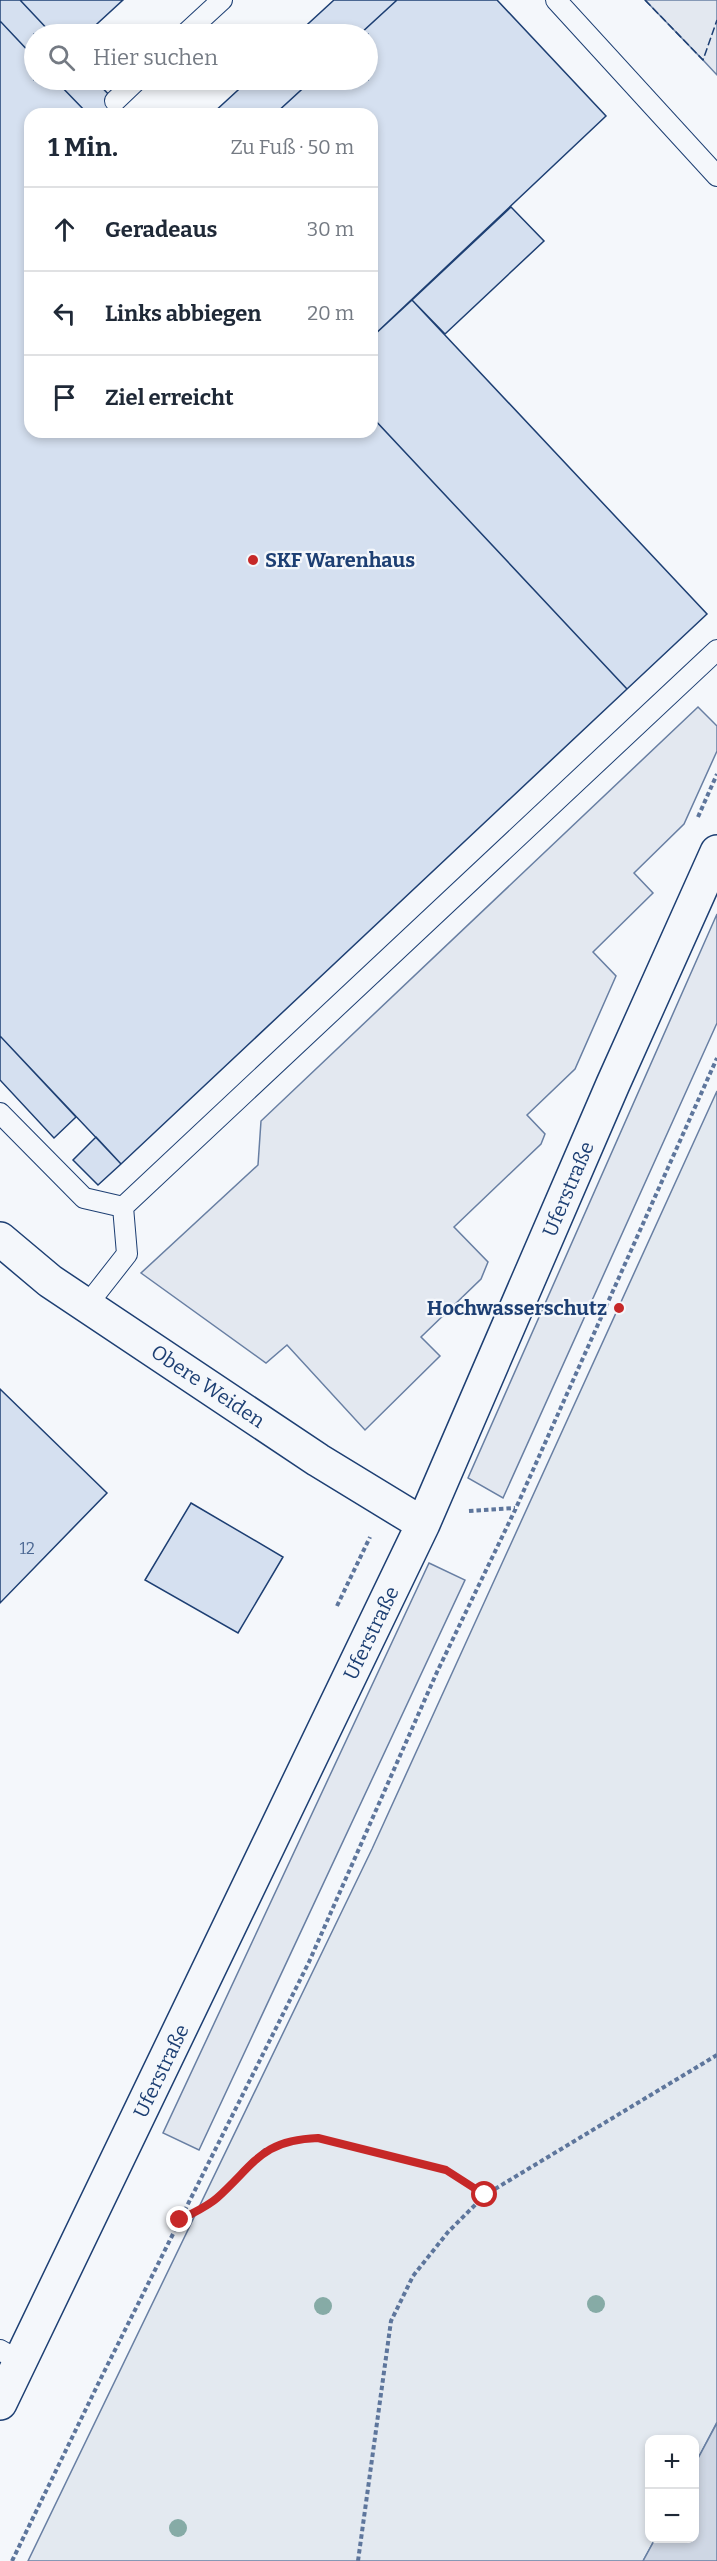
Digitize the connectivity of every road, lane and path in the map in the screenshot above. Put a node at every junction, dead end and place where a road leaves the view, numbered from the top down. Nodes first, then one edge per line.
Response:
1 (222, 0) edge
2 (556, 0) edge
3 (196, 24) edge
4 (127, 90) edge
5 (115, 101) dead end
6 (717, 176) edge
7 (717, 650) edge
8 (717, 774) edge
9 (693, 828) dead end
10 (717, 852) edge
11 (717, 1058) edge
12 (0, 1113) edge
13 (123, 1207) junction
14 (0, 1239) edge
15 (87, 1305) junction
16 (386, 1502) junction
17 (423, 1524) junction
18 (337, 1607) dead end
19 (717, 2055) edge
20 (485, 2195) junction
21 (180, 2220) junction
22 (10, 2356) edge
23 (0, 2403) edge
24 (12, 2561) edge
25 (358, 2561) edge

1 - 3 lane
2 - 6 lane
4 - 5 lane
7 - 13 lane
8 - 9 path
10 - 17 street, Uferstraße
11 - 21 path
12 - 13 lane
13 - 15 lane
14 - 15 street, Obere Weiden
15 - 16 street, Obere Weiden
16 - 17 street, Obere Weiden
16 - 18 path
17 - 22 street, Uferstraße
19 - 20 path
20 - 21 path
20 - 25 path
21 - 24 path
22 - 23 street, Uferstraße

